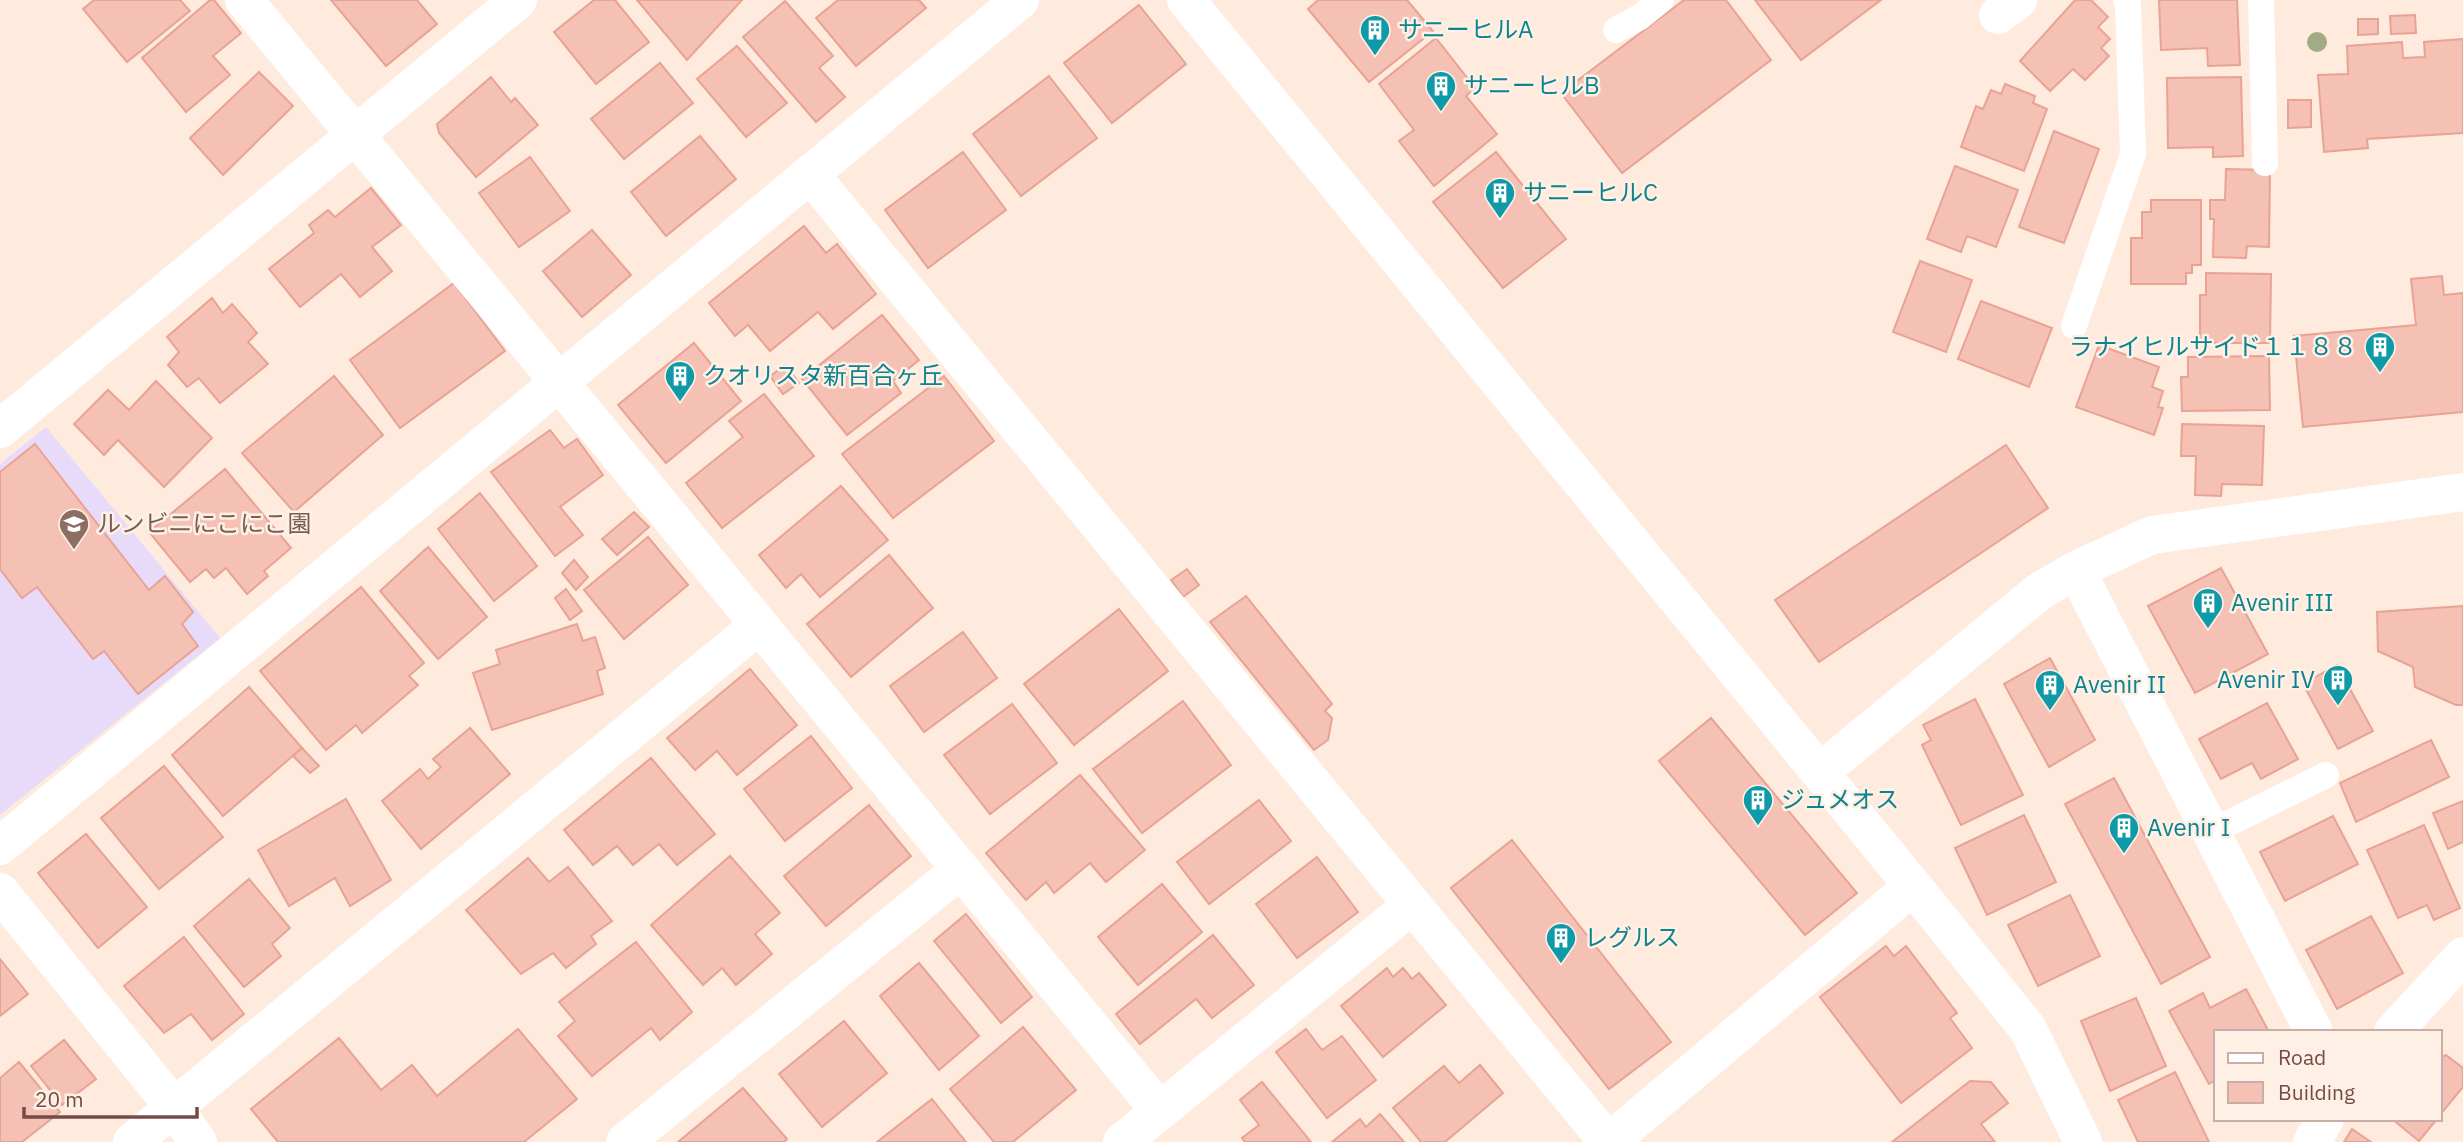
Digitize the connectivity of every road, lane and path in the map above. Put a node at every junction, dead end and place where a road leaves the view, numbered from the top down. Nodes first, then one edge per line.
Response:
1 (244, 0) edge
2 (518, 0) edge
3 (1020, 0) edge
4 (1186, 0) edge
5 (1661, 0) edge
6 (2126, 0) edge
7 (2261, 0) edge
8 (1616, 30) dead end
9 (355, 135) junction
10 (2265, 163) dead end
11 (810, 174) junction
12 (2074, 326) dead end
13 (558, 382) junction
14 (0, 429) edge
15 (2463, 492) edge
16 (2076, 570) junction
17 (759, 625) junction
18 (1820, 772) junction
19 (2326, 775) dead end
20 (2211, 832) junction
21 (0, 846) edge
22 (960, 870) junction
23 (1913, 886) junction
24 (0, 892) edge
25 (1412, 905) junction
26 (2463, 956) edge
27 (2313, 1030) edge
28 (2395, 1030) edge
29 (174, 1107) junction
30 (1160, 1111) junction
31 (2324, 1121) edge
32 (132, 1142) edge
33 (198, 1142) edge
34 (625, 1142) edge
35 (1122, 1142) edge
36 (1608, 1142) edge
37 (2083, 1142) edge
38 (2312, 1142) edge

1 - 9 street
2 - 9 street
3 - 11 street
4 - 18 street
5 - 8 lane
6 - 12 lane
7 - 10 lane
9 - 13 street
9 - 14 street
11 - 13 street
11 - 25 street
13 - 17 street
13 - 21 street
15 - 16 street
16 - 18 street
16 - 20 street
17 - 22 street
17 - 29 street
18 - 23 street
19 - 20 lane
20 - 27 street
22 - 30 street
22 - 34 street
23 - 36 street
23 - 37 street
24 - 29 street
25 - 30 street
25 - 36 street
26 - 28 street
29 - 32 street
29 - 33 street
30 - 35 street
31 - 38 street

